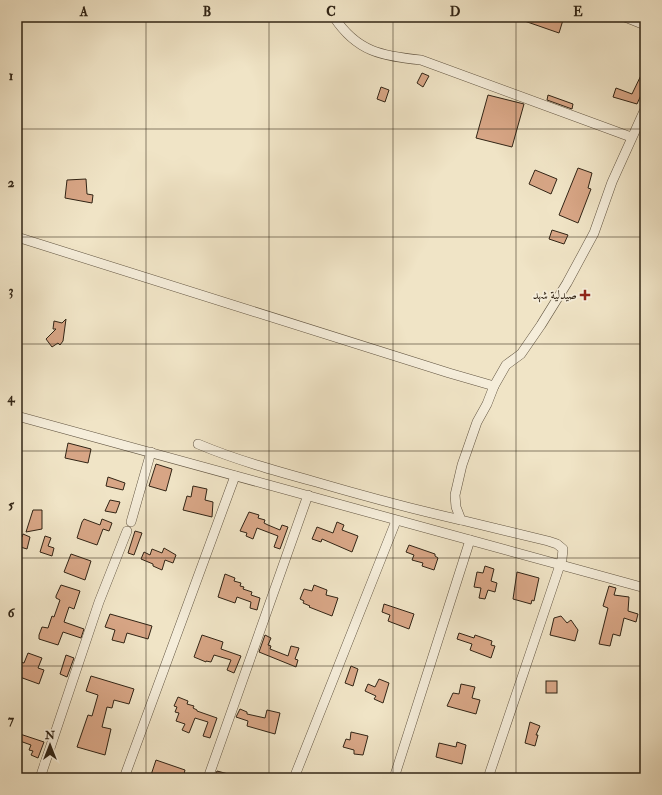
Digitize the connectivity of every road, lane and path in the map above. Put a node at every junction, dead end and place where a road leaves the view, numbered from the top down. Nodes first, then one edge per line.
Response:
1 (334, 17) edge
2 (625, 17) edge
3 (645, 25) edge
4 (645, 109) edge
5 (631, 137) junction
6 (17, 237) edge
7 (494, 386) junction
8 (17, 416) edge
9 (198, 444) dead end
10 (151, 452) junction
11 (235, 476) junction
12 (308, 496) junction
13 (461, 520) junction
14 (396, 521) junction
15 (131, 522) dead end
16 (127, 531) dead end
17 (470, 540) junction
18 (560, 565) junction
19 (645, 588) edge
20 (40, 778) edge
21 (124, 778) edge
22 (208, 778) edge
23 (294, 778) edge
24 (394, 778) edge
25 (488, 778) edge

1 - 5 street
2 - 3 street
4 - 5 street
5 - 7 street
6 - 7 street
7 - 13 street
8 - 10 street
9 - 13 street
10 - 11 street
10 - 15 street
11 - 12 street
11 - 21 street
12 - 14 street
12 - 22 street
13 - 18 street
14 - 17 street
14 - 23 street
16 - 20 street
17 - 18 street
17 - 24 street
18 - 19 street
18 - 25 street

